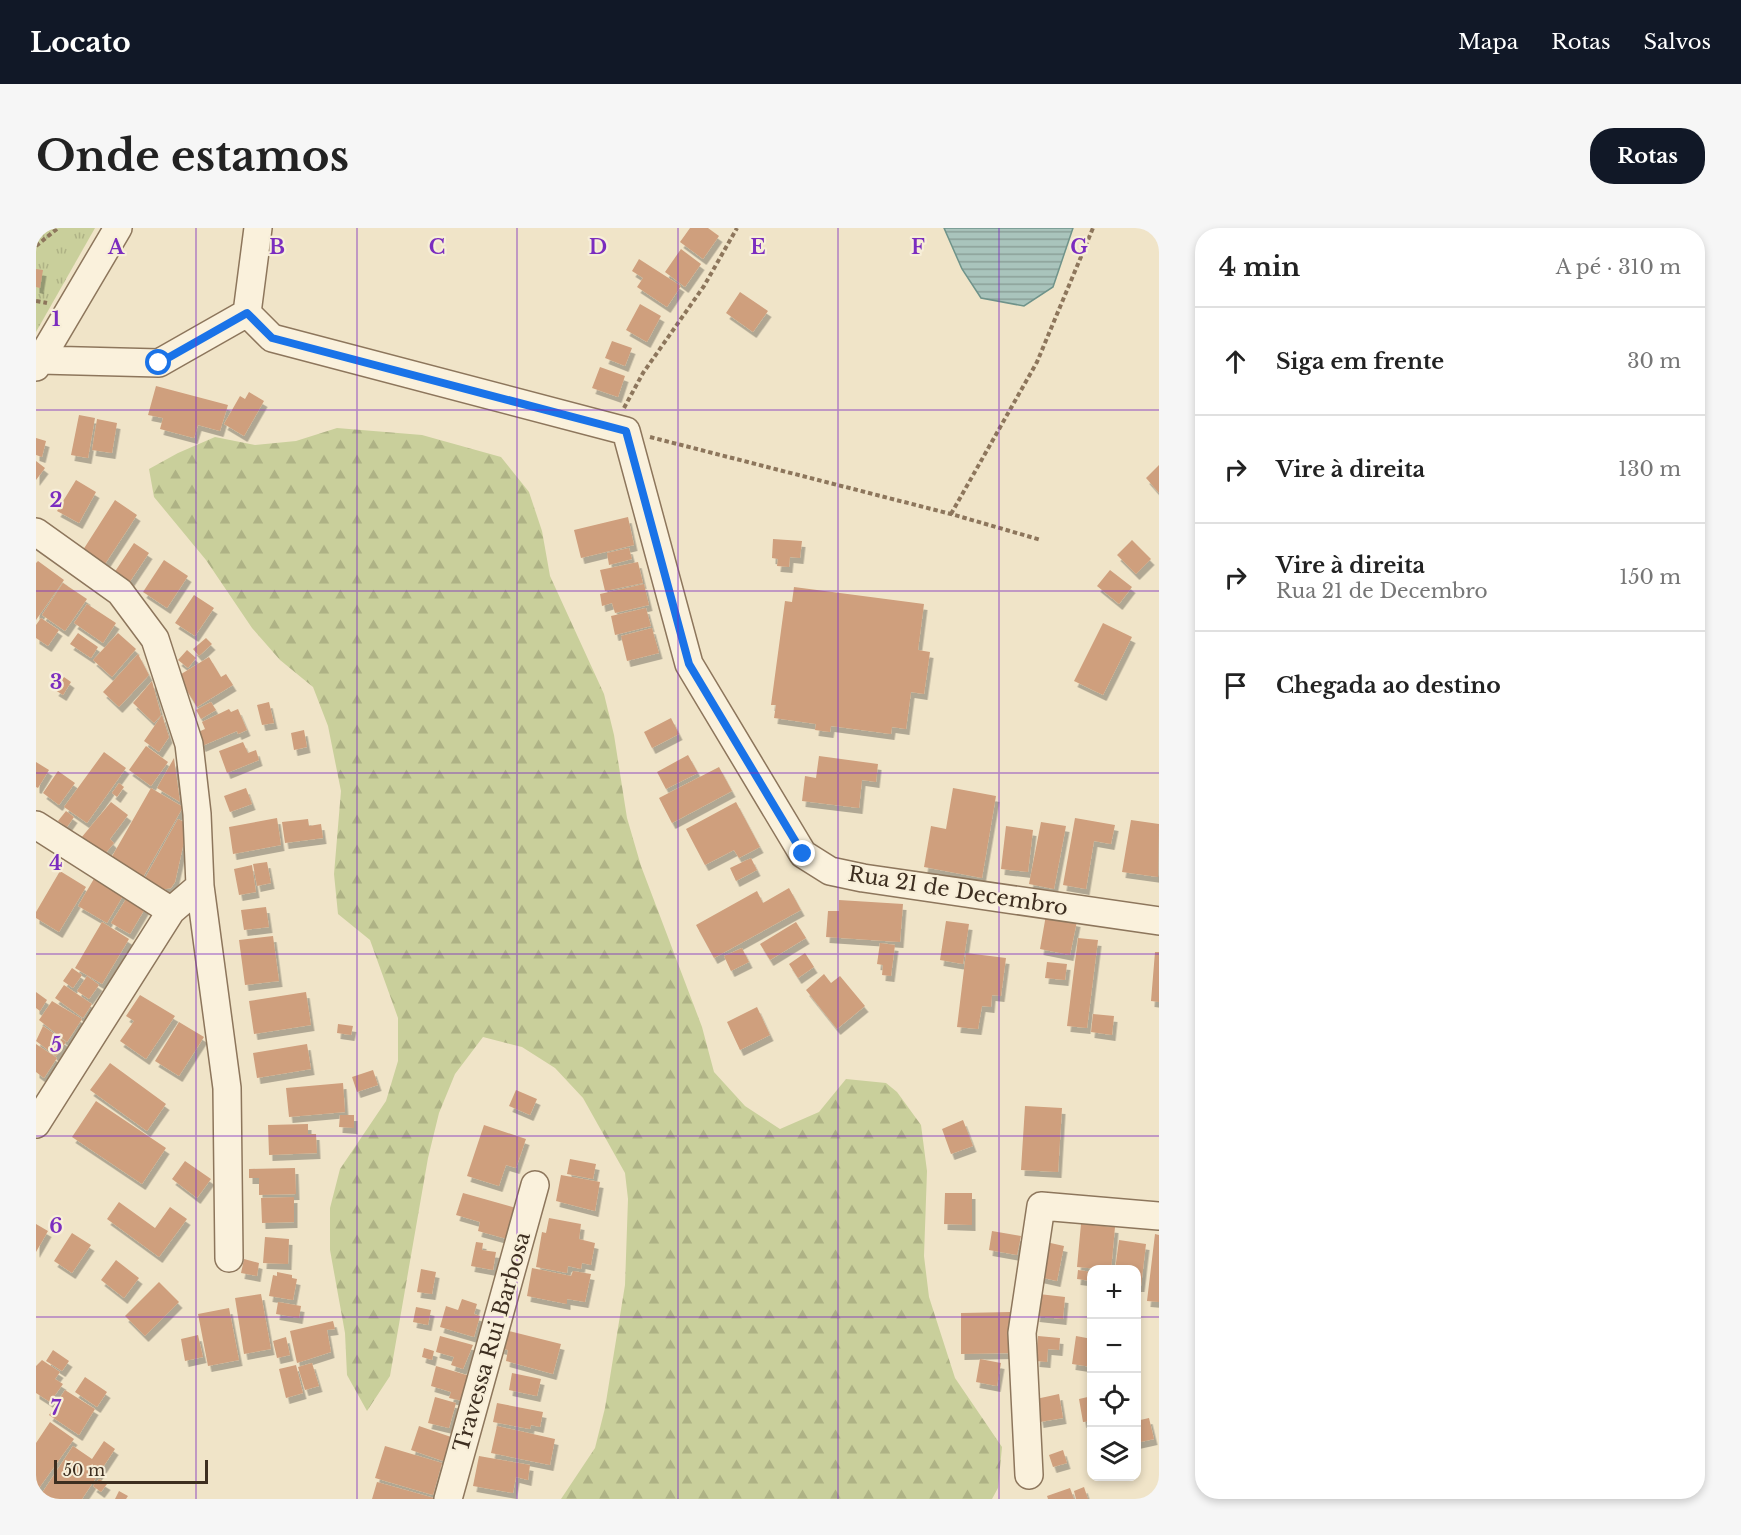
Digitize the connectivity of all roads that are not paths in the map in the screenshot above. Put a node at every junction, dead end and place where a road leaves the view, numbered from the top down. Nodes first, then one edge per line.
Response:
1 (258, 228) edge
2 (118, 229) edge
3 (247, 313) junction
4 (38, 364) edge
5 (36, 532) edge
6 (36, 825) edge
7 (200, 886) junction
8 (171, 910) junction
9 (1159, 921) edge
10 (36, 1124) edge
11 (536, 1185) dead end
12 (1159, 1216) edge
13 (229, 1258) dead end
14 (1029, 1475) dead end
15 (448, 1499) edge

1 - 3 street
2 - 4 street
3 - 4 street
3 - 9 street, Rua 21 de Decembro
5 - 7 street
6 - 8 street
7 - 8 street
7 - 13 street
8 - 10 street
11 - 15 street, Travessa Rui Barbosa
12 - 14 street

